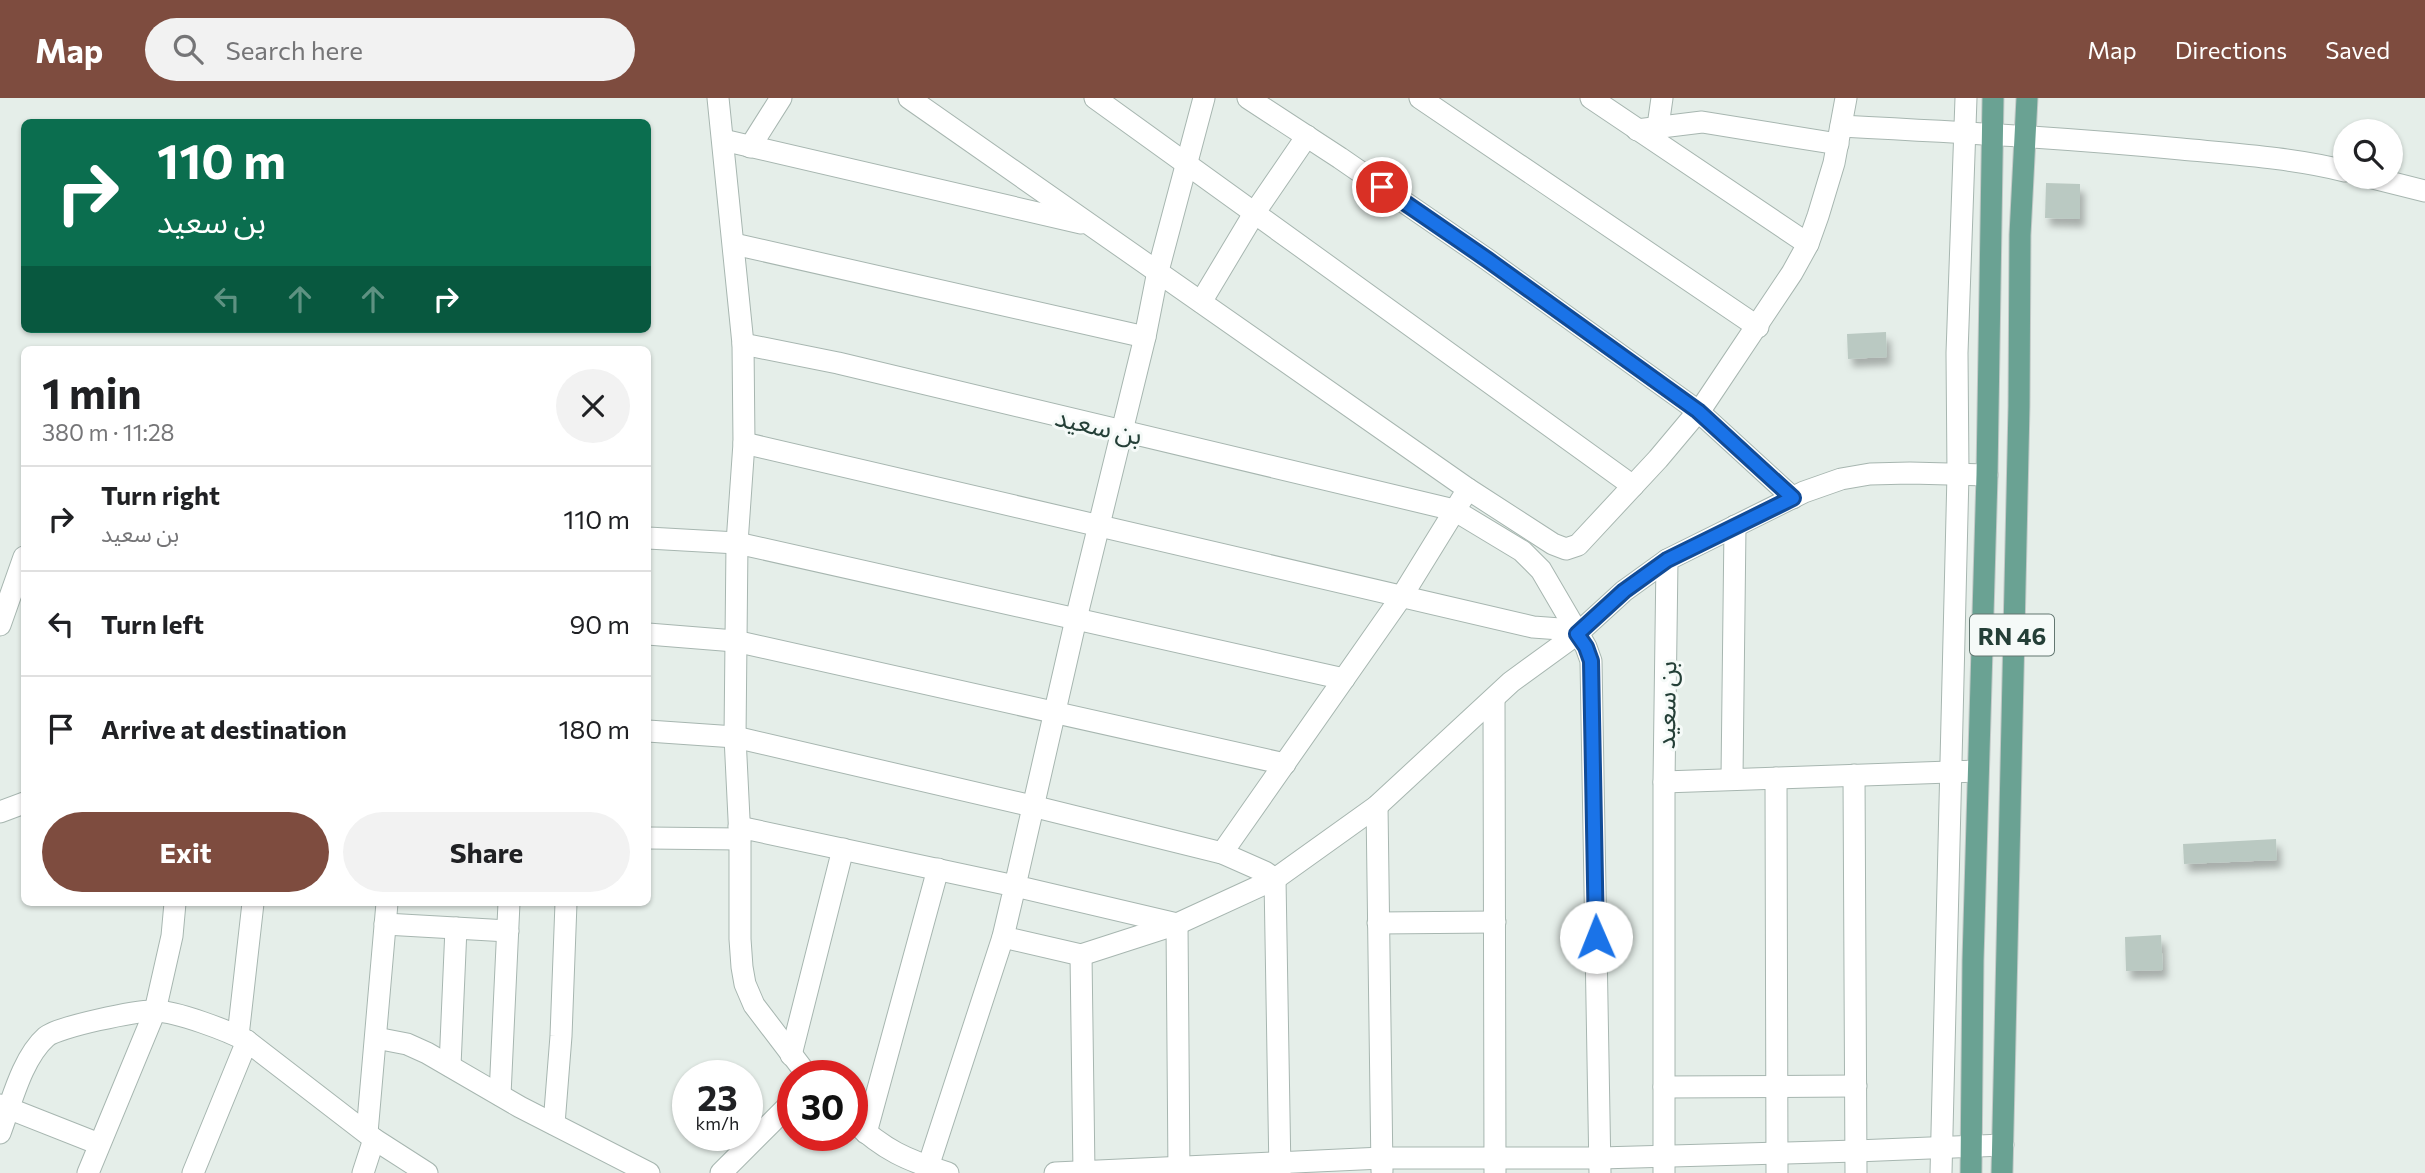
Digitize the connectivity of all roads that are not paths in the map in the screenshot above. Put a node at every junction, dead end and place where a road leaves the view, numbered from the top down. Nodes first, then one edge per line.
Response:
1 (718, 98) edge
2 (781, 98) edge
3 (909, 98) edge
4 (1095, 98) edge
5 (1204, 98) edge
6 (1248, 98) edge
7 (1420, 98) edge
8 (1591, 98) edge
9 (1662, 98) edge
10 (1846, 98) edge
11 (1966, 98) edge
12 (1993, 98) edge
13 (2027, 98) edge
14 (1647, 128) junction
15 (1963, 133) junction
16 (1992, 134) junction
17 (1840, 135) junction
18 (1307, 136) junction
19 (2025, 136) junction
20 (723, 140) junction
21 (750, 147) junction
22 (1187, 163) junction
23 (2333, 168) edge
24 (2403, 186) edge
25 (2425, 191) edge
26 (1255, 212) junction
27 (1094, 225) junction
28 (734, 244) junction
29 (1808, 244) junction
30 (1158, 271) junction
31 (1201, 302) junction
32 (1758, 327) junction
33 (1145, 337) junction
34 (743, 344) junction
35 (1698, 411) junction
36 (1123, 431) junction
37 (744, 443) junction
38 (1958, 474) junction
39 (1987, 475) junction
40 (1633, 486) junction
41 (1468, 489) junction
42 (1793, 498) junction
43 (1454, 510) junction
44 (1099, 526) junction
45 (1735, 526) junction
46 (651, 538) edge
47 (737, 543) junction
48 (1667, 560) junction
49 (21, 566) edge
50 (1402, 596) junction
51 (1076, 619) junction
52 (0, 625) edge
53 (1576, 632) junction
54 (651, 634) edge
55 (735, 641) junction
56 (1344, 679) junction
57 (1494, 699) junction
58 (1054, 713) junction
59 (651, 730) edge
60 (735, 737) junction
61 (1285, 764) junction
62 (1978, 771) junction
63 (1949, 772) junction
64 (1854, 775) junction
65 (1732, 778) junction
66 (1776, 778) junction
67 (1664, 782) junction
68 (21, 804) edge
69 (1032, 806) junction
70 (1377, 806) junction
71 (0, 812) edge
72 (740, 833) junction
73 (651, 838) edge
74 (843, 849) junction
75 (1222, 853) junction
76 (937, 869) junction
77 (1275, 879) junction
78 (1015, 886) junction
79 (175, 906) edge
80 (253, 906) edge
81 (509, 906) edge
82 (566, 906) edge
83 (386, 914) edge
84 (1495, 922) junction
85 (1378, 923) junction
86 (1177, 924) junction
87 (456, 928) junction
88 (508, 931) junction
89 (1003, 937) junction
90 (1081, 955) junction
91 (155, 1010) junction
92 (243, 1038) junction
93 (376, 1038) junction
94 (791, 1055) junction
95 (795, 1060) edge
96 (450, 1066) junction
97 (1777, 1086) junction
98 (1856, 1086) junction
99 (1664, 1087) junction
100 (500, 1095) junction
101 (868, 1096) edge
102 (5, 1107) edge
103 (777, 1117) edge
104 (554, 1124) junction
105 (0, 1133) edge
106 (868, 1133) edge
107 (371, 1136) junction
108 (99, 1144) junction
109 (2003, 1145) junction
110 (1940, 1147) junction
111 (1972, 1147) junction
112 (1856, 1152) junction
113 (1777, 1162) edge
114 (1664, 1164) edge
115 (1495, 1165) edge
116 (1601, 1165) edge
117 (1382, 1166) edge
118 (1280, 1168) edge
119 (1179, 1170) edge
120 (933, 1171) edge
121 (88, 1173) edge
122 (193, 1173) edge
123 (363, 1173) edge
124 (427, 1173) edge
125 (649, 1173) edge
126 (721, 1173) edge
127 (1055, 1173) edge
128 (1084, 1173) edge
129 (1856, 1173) edge
130 (1941, 1173) edge
131 (1971, 1173) edge
132 (2002, 1173) edge

1 - 20 street
2 - 21 street
3 - 27 street
4 - 22 street
5 - 22 street
6 - 18 street
7 - 32 street
8 - 14 street
9 - 14 street
10 - 17 street
11 - 15 street
12 - 16 main road, RN 46
13 - 19 main road, RN 46
14 - 17 street
14 - 29 street
15 - 16 street
15 - 17 street
15 - 38 street
16 - 19 street
16 - 39 main road, RN 46
17 - 29 street
18 - 26 street
18 - 35 street
19 - 23 street
19 - 109 main road, RN 46
20 - 21 street
20 - 28 street
21 - 27 street
22 - 26 street
22 - 30 street
24 - 25 street
26 - 31 street
26 - 40 street
27 - 30 street
28 - 33 street
28 - 34 street
29 - 32 street
30 - 31 street
30 - 33 street
31 - 41 street
32 - 35 street
33 - 36 street
34 - 36 street, بن سعيد
34 - 37 street
35 - 40 street
35 - 42 street
36 - 43 street, بن سعيد
36 - 44 street
37 - 44 street
37 - 47 street
38 - 39 street
38 - 42 street
38 - 63 street
39 - 62 main road, RN 46
40 - 41 street
41 - 43 street
42 - 45 street
43 - 50 street
43 - 53 street, بن سعيد
44 - 50 street
44 - 51 street
45 - 48 street
45 - 65 street
46 - 47 street
47 - 51 street
47 - 55 street
48 - 53 street
48 - 67 street, بن سعيد
49 - 52 street
50 - 53 street
50 - 56 street
51 - 56 street
51 - 58 street
53 - 57 street
53 - 116 street, بن سعيد
54 - 55 street
55 - 58 street
55 - 60 street
56 - 61 street
57 - 70 street
57 - 84 street
58 - 61 street
58 - 69 street
59 - 60 street
60 - 69 street
60 - 72 street
61 - 75 street
62 - 63 street, بن سعيد
62 - 111 main road, RN 46
63 - 64 street, بن سعيد
63 - 110 street
64 - 66 street, بن سعيد
64 - 98 street
65 - 66 street, بن سعيد
65 - 67 street, بن سعيد
66 - 97 street
67 - 99 street
68 - 71 street
69 - 75 street
69 - 78 street
70 - 77 street
70 - 85 street
72 - 73 street
72 - 74 street
72 - 94 street
74 - 76 street
74 - 94 street
75 - 77 street
76 - 78 street
76 - 101 street
77 - 86 street
77 - 118 street
78 - 86 street
78 - 89 street
79 - 91 street
80 - 92 street
81 - 88 street
82 - 104 street
83 - 87 street
83 - 93 street
84 - 85 street
84 - 115 street
85 - 117 street
86 - 90 street
86 - 119 street
87 - 88 street
87 - 96 street
88 - 100 street
89 - 90 street
89 - 120 street
90 - 128 street
91 - 92 street
91 - 102 street
91 - 108 street
92 - 107 street
92 - 122 street
93 - 96 street
93 - 107 street
94 - 95 street
96 - 100 street
97 - 98 street
97 - 99 street
97 - 113 street
98 - 112 street
99 - 114 street
100 - 104 street
102 - 105 street
102 - 108 street
103 - 126 street
104 - 125 street
106 - 120 street
107 - 123 street
107 - 124 street
108 - 121 street
109 - 111 street
109 - 132 main road, RN 46
110 - 111 street
110 - 112 street
110 - 130 street
111 - 131 main road, RN 46
112 - 113 street
112 - 129 street
113 - 114 street
114 - 116 street
115 - 116 street
115 - 117 street
117 - 118 street
118 - 119 street
119 - 128 street
127 - 128 street

